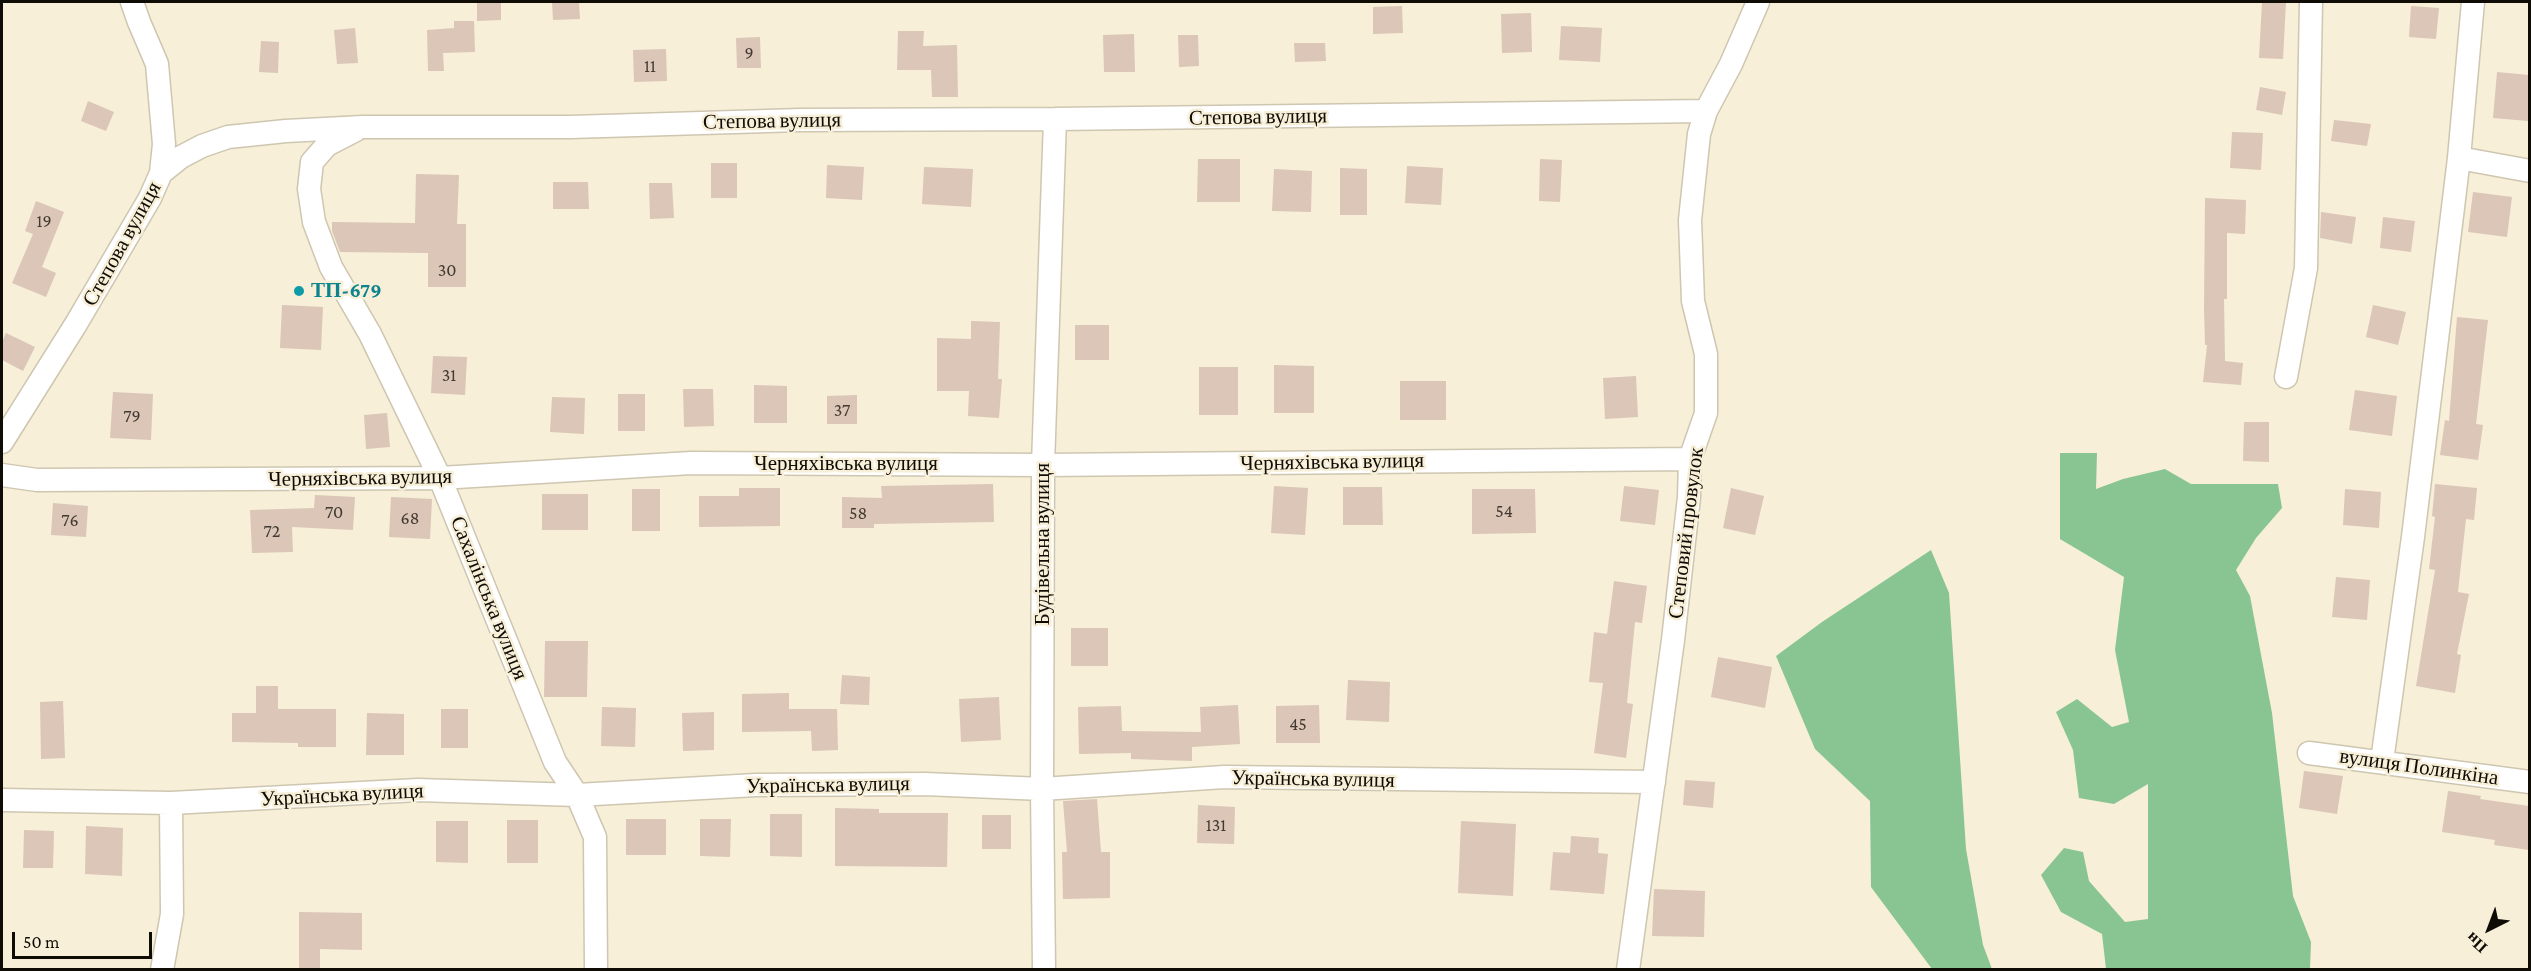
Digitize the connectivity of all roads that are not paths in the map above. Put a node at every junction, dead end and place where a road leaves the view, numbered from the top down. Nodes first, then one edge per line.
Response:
1 (132, 2) edge
2 (1758, 2) edge
3 (2311, 2) edge
4 (2473, 2) edge
5 (1706, 111) junction
6 (1055, 119) junction
7 (363, 127) junction
8 (2459, 158) junction
9 (2529, 171) edge
10 (161, 173) junction
11 (2286, 377) dead end
12 (2, 442) edge
13 (1690, 459) junction
14 (1043, 465) junction
15 (2, 475) edge
16 (440, 478) junction
17 (2309, 753) dead end
18 (2382, 761) junction
19 (1654, 782) junction
20 (2529, 782) edge
21 (1042, 789) junction
22 (576, 795) junction
23 (2, 800) edge
24 (171, 803) junction
25 (162, 969) edge
26 (596, 969) edge
27 (1044, 969) edge
28 (1628, 969) edge

1 - 10 street
2 - 5 street, Степовий провулок
3 - 11 street
4 - 8 street
5 - 6 street, Степова вулиця
5 - 13 street, Степовий провулок
6 - 7 street, Степова вулиця
6 - 14 street, Будівельна вулиця
7 - 10 street, Степова вулиця
7 - 16 street, Сахалінська вулиця
8 - 9 street
8 - 18 street
10 - 12 street, Степова вулиця
13 - 14 street, Черняхівська вулиця
13 - 19 street, Степовий провулок
14 - 16 street, Черняхівська вулиця
14 - 21 street, Будівельна вулиця
15 - 16 street, Черняхівська вулиця
16 - 22 street, Сахалінська вулиця
17 - 18 street, вулиця Полинкіна
18 - 20 street, вулиця Полинкіна
19 - 21 street, Українська вулиця
19 - 28 street, Степовий провулок
21 - 22 street, Українська вулиця
21 - 27 street, Будівельна вулиця
22 - 24 street, Українська вулиця
22 - 26 street, Сахалінська вулиця
23 - 24 street, Українська вулиця
24 - 25 street

